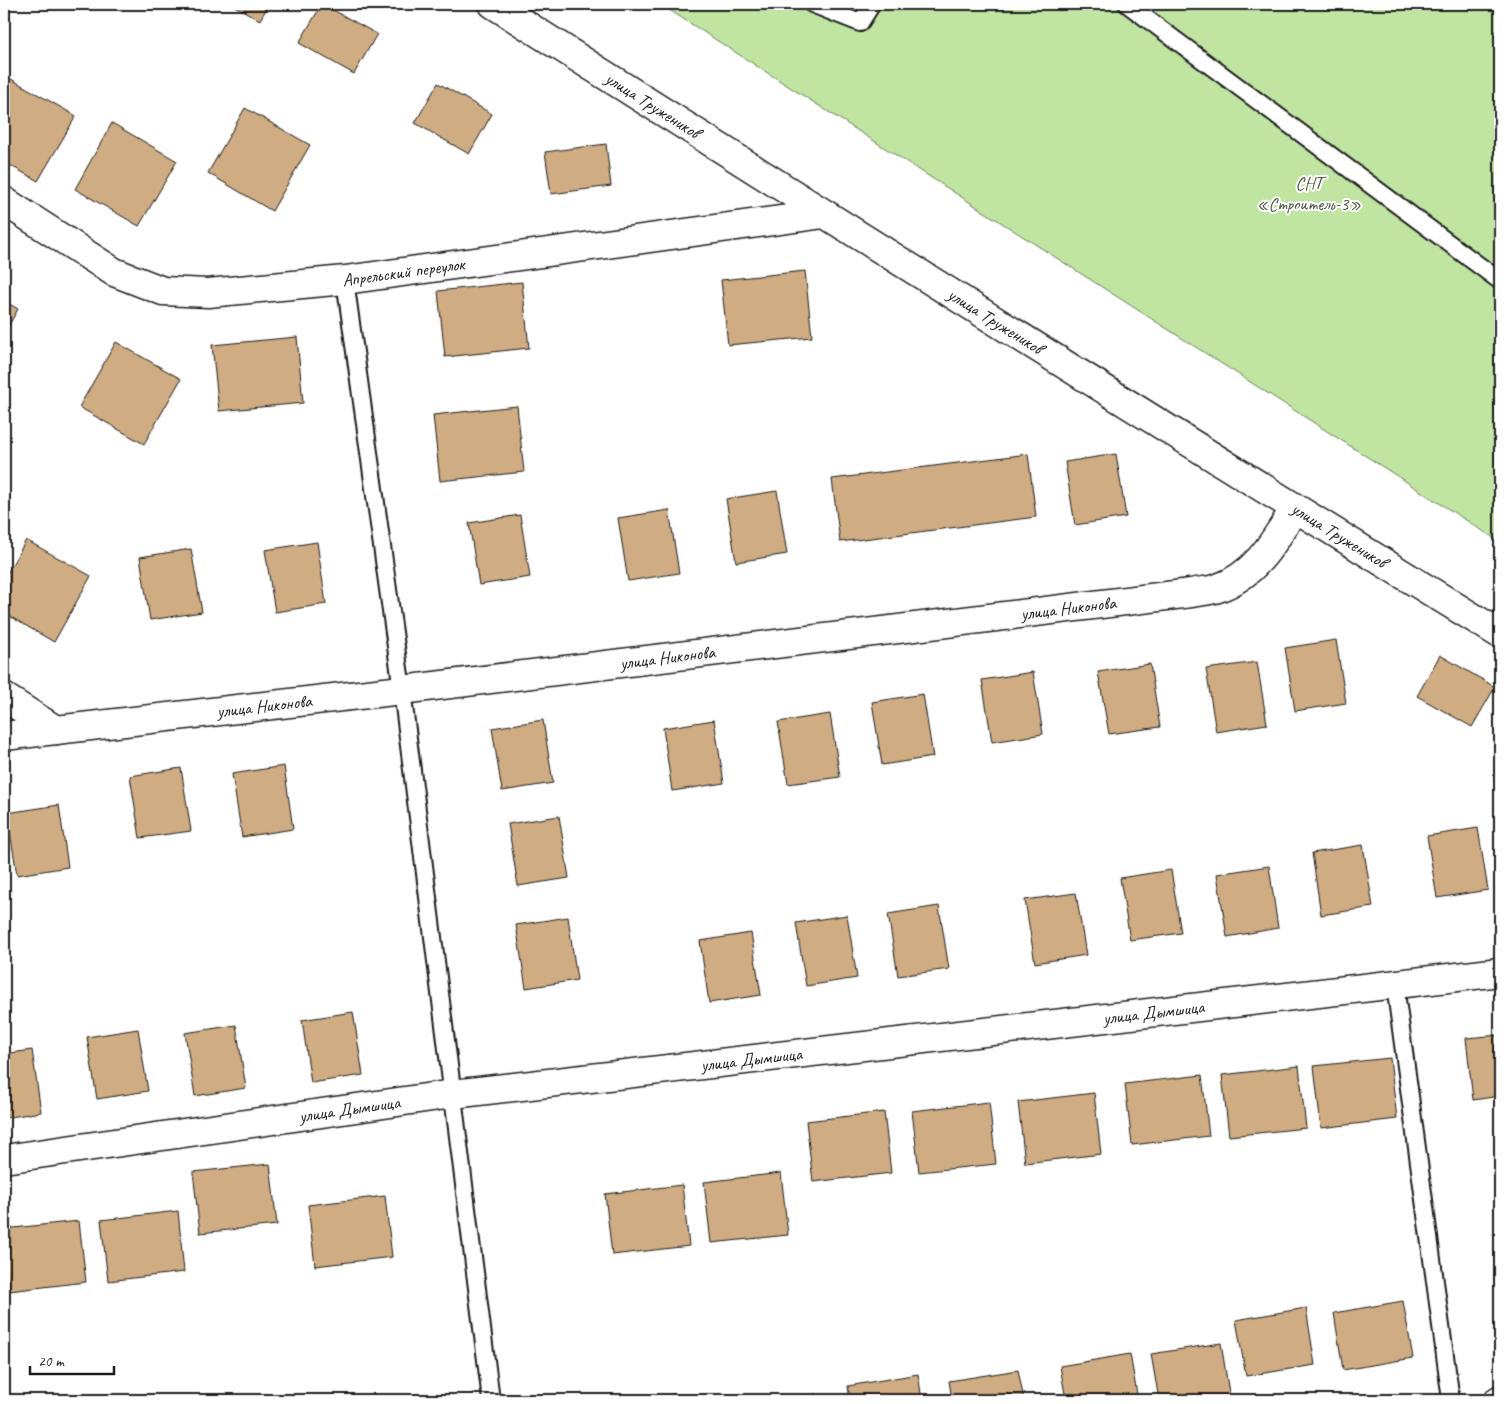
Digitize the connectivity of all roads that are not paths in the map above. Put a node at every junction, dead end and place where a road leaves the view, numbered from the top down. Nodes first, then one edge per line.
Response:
1 (493, 4) edge
2 (812, 4) edge
3 (872, 4) edge
4 (1127, 4) edge
5 (4, 201) edge
6 (824, 214) junction
7 (345, 280) junction
8 (1500, 281) edge
9 (1295, 508) junction
10 (1500, 634) edge
11 (402, 690) junction
12 (4, 697) edge
13 (56, 730) junction
14 (4, 736) edge
15 (1500, 972) edge
16 (1395, 986) junction
17 (453, 1094) junction
18 (4, 1159) edge
19 (491, 1400) edge
20 (1451, 1400) edge

1 - 6 street, улица Тружеников
2 - 3 lane
4 - 8 lane
5 - 7 street, Апрельский переулок
6 - 7 street, Апрельский переулок
6 - 9 street, улица Тружеников
7 - 11 lane
9 - 10 street, улица Тружеников
9 - 11 street, улица Никонова
11 - 13 street, улица Никонова
11 - 17 lane
12 - 13 street
13 - 14 street, улица Никонова
15 - 16 street, улица Дымшица
16 - 17 street, улица Дымшица
16 - 20 lane
17 - 18 street, улица Дымшица
17 - 19 lane

